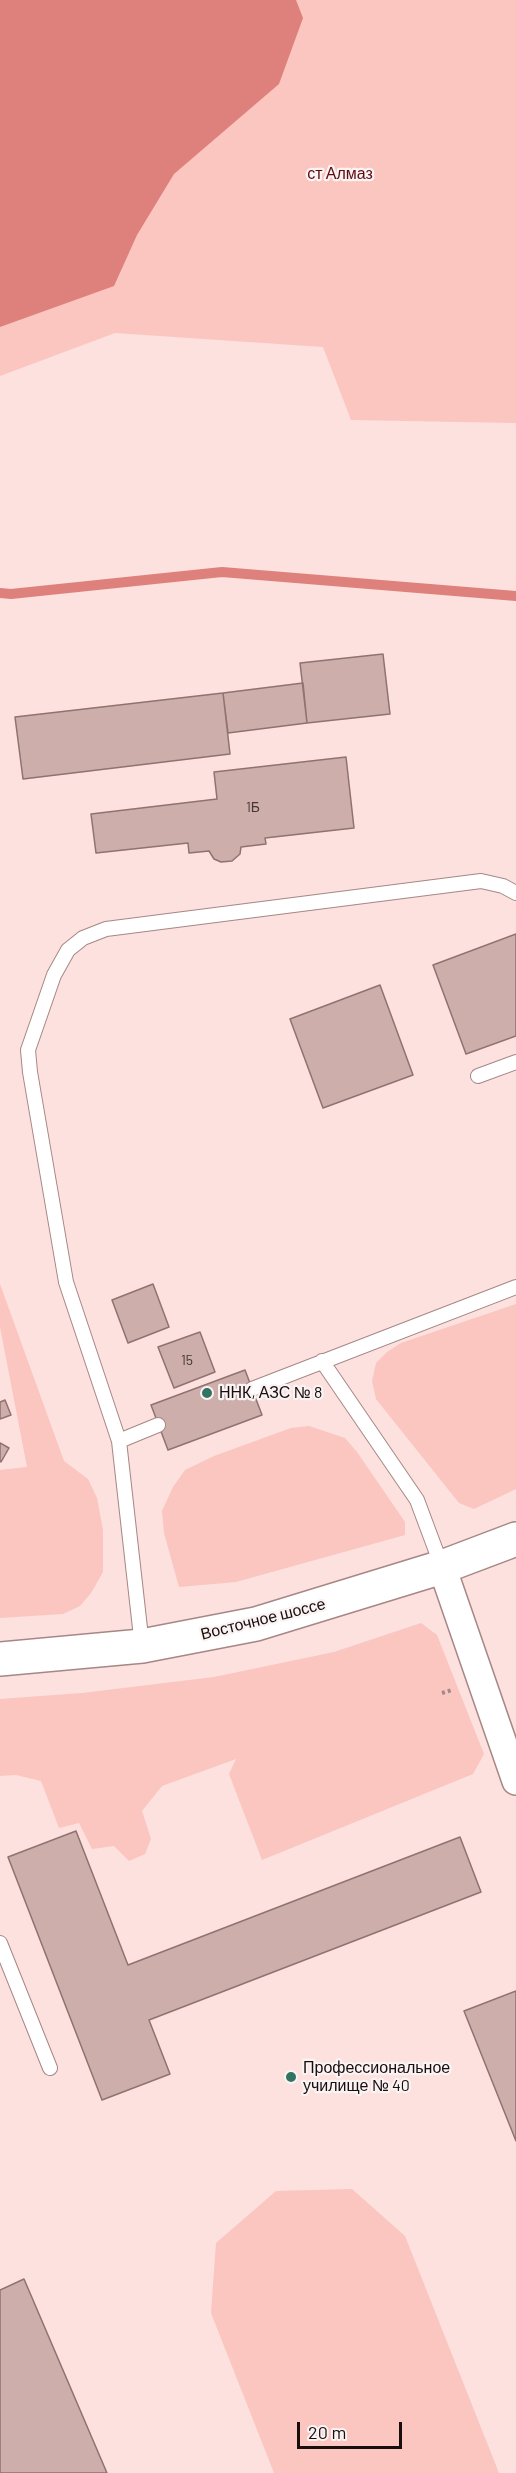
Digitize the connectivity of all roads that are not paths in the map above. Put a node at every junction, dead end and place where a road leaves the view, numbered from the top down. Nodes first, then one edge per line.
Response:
1 (516, 893) edge
2 (516, 1062) edge
3 (478, 1076) dead end
4 (516, 1287) edge
5 (322, 1360) junction
6 (252, 1389) dead end
7 (158, 1425) dead end
8 (119, 1441) junction
9 (516, 1539) edge
10 (442, 1567) junction
11 (142, 1646) junction
12 (0, 1659) edge
13 (516, 1781) edge
14 (0, 1943) edge
15 (50, 2068) dead end

1 - 8 lane
2 - 3 lane
4 - 5 lane
5 - 6 lane
5 - 10 lane
7 - 8 lane
8 - 11 lane
9 - 10 main road, Восточное шоссе
10 - 11 main road, Восточное шоссе
10 - 13 street
11 - 12 main road, Восточное шоссе
14 - 15 lane

